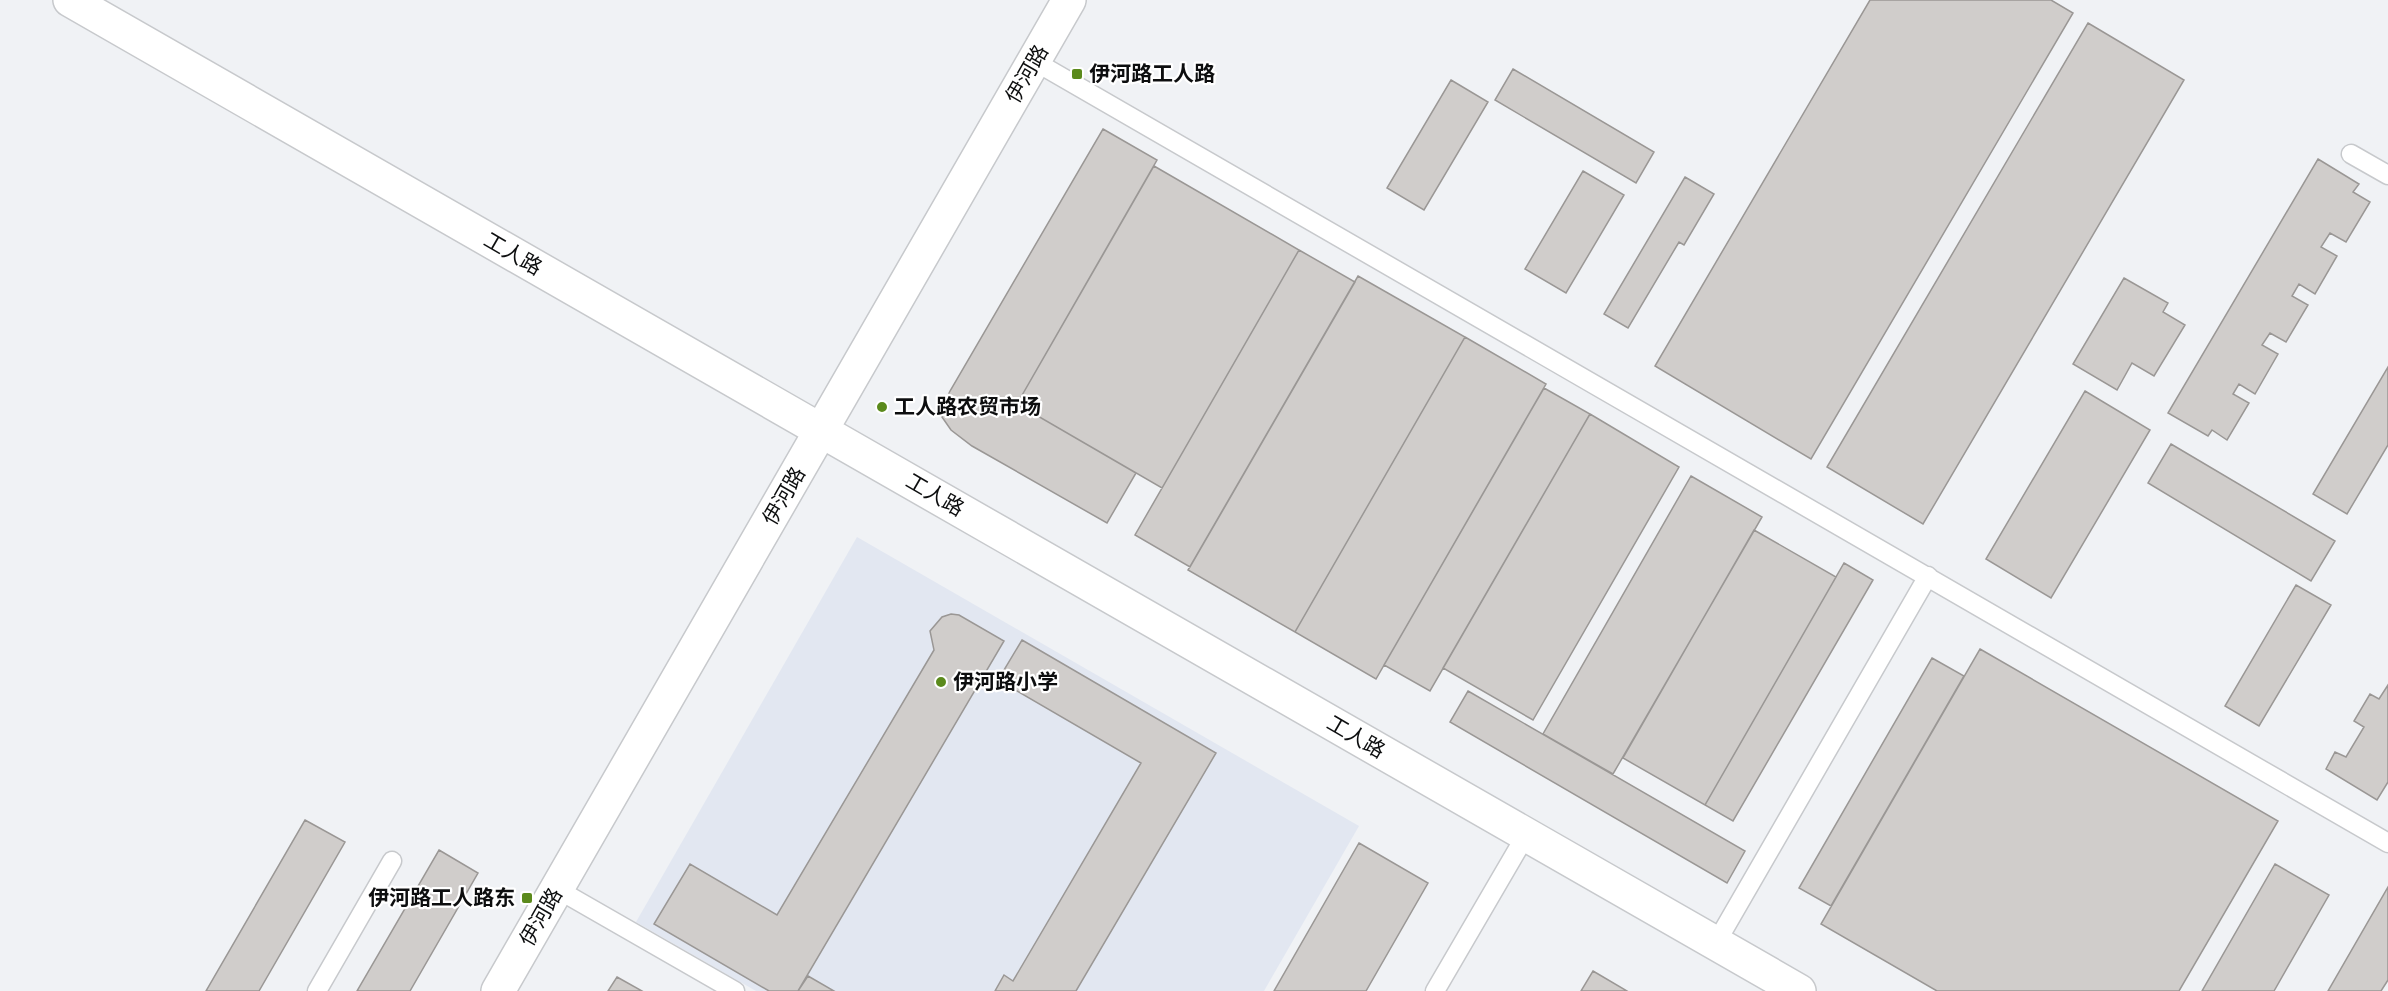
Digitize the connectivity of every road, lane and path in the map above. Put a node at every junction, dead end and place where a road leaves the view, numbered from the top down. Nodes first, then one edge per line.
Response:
1 (70, 0) edge
2 (1069, 0) edge
3 (1034, 61) junction
4 (2351, 154) dead end
5 (2388, 175) edge
6 (822, 430) junction
7 (1928, 576) junction
8 (1526, 835) junction
9 (2388, 843) edge
10 (392, 861) dead end
11 (557, 889) junction
12 (1716, 943) junction
13 (317, 991) edge
14 (498, 991) edge
15 (735, 991) edge
16 (1435, 991) edge
17 (1799, 991) edge

1 - 6 street, 工人路
2 - 3 street, 伊河路
3 - 6 street, 伊河路
3 - 7 lane
4 - 5 lane
6 - 8 street, 工人路
6 - 11 street, 伊河路
7 - 9 lane
7 - 12 lane
8 - 12 street, 工人路
8 - 16 lane
10 - 13 lane
11 - 14 street, 伊河路
11 - 15 lane
12 - 17 street, 工人路

